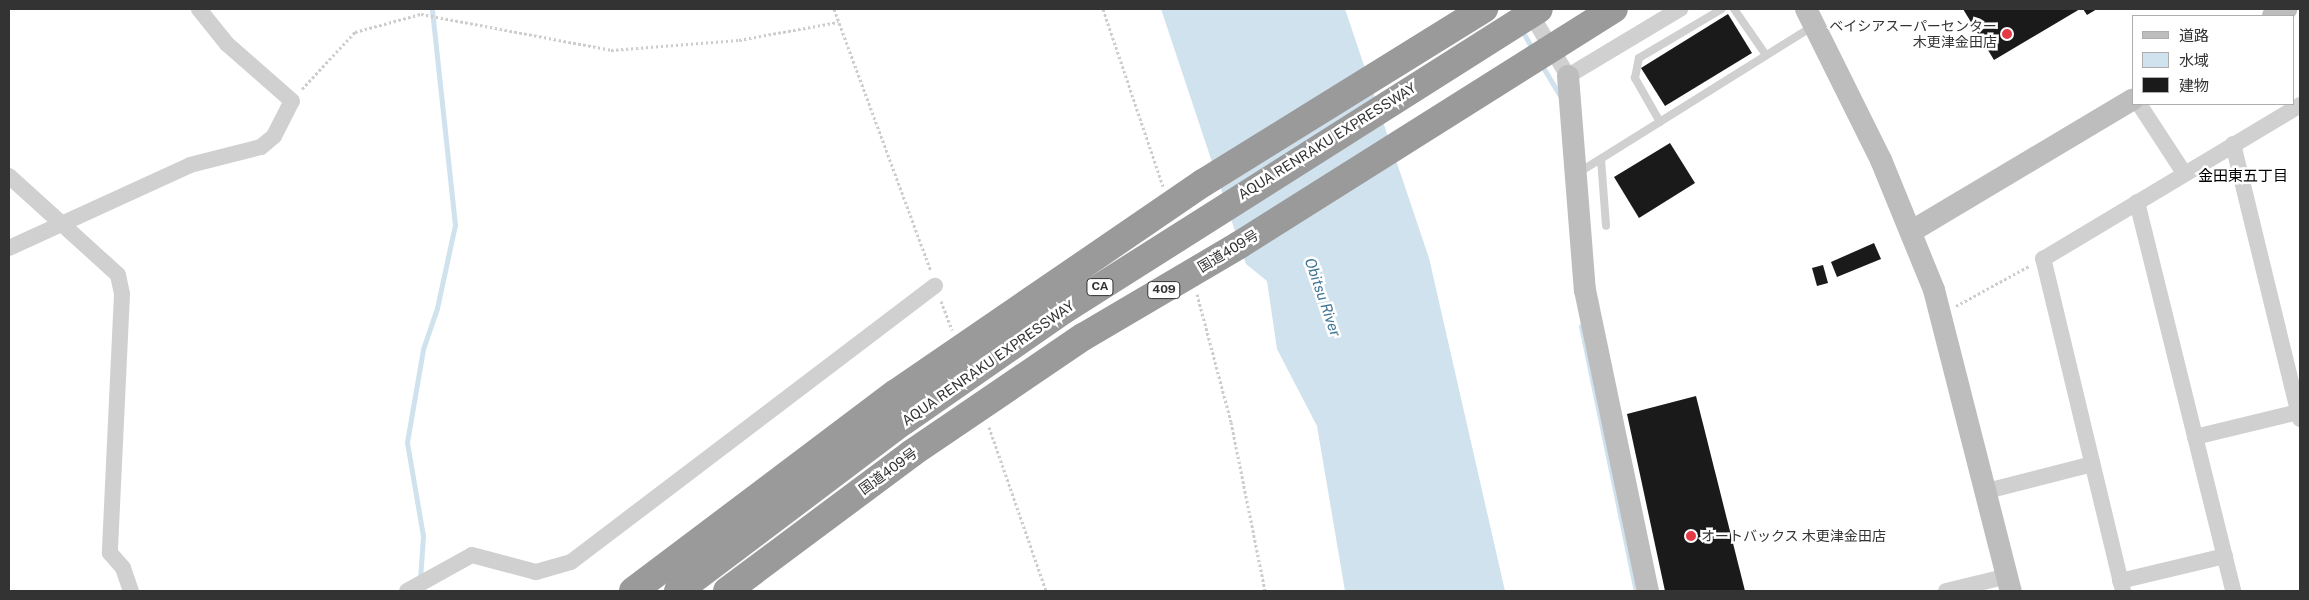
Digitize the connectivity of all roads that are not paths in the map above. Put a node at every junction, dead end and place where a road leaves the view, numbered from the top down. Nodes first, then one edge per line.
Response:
1 (198, 9) edge
2 (1484, 9) edge
3 (1528, 9) edge
4 (1539, 9) edge
5 (1614, 9) edge
6 (1680, 9) edge
7 (1722, 9) edge
8 (1734, 9) edge
9 (2286, 9) edge
10 (2275, 15) edge
11 (1810, 17) edge
12 (1766, 55) junction
13 (1568, 76) junction
14 (2132, 100) edge
15 (2140, 105) edge
16 (2300, 105) edge
17 (1660, 122) junction
18 (2233, 144) junction
19 (1601, 158) junction
20 (1578, 173) junction
21 (2184, 173) junction
22 (9, 176) edge
23 (2137, 202) junction
24 (60, 221) junction
25 (1606, 226) dead end
26 (1912, 230) junction
27 (9, 248) edge
28 (935, 286) road end
29 (2299, 415) edge
30 (2195, 437) junction
31 (2092, 464) junction
32 (1987, 491) junction
33 (2225, 556) junction
34 (2010, 584) edge
35 (2122, 586) edge
36 (410, 590) edge
37 (131, 591) edge
38 (634, 591) edge
39 (678, 591) edge
40 (727, 591) edge
41 (1648, 591) edge
42 (1946, 591) edge
43 (2234, 591) edge

1 - 24 street
2 - 38 highway, AQUA RENRAKU EXPRESSWAY / CA, bridge
3 - 13 street
4 - 39 highway, AQUA RENRAKU EXPRESSWAY / CA, bridge
5 - 40 highway, 国道409号 / 409, bridge
6 - 13 street
7 - 17 lane
8 - 12 lane
9 - 10 street
11 - 12 lane
11 - 26 street
12 - 17 lane
13 - 20 street
14 - 26 street
15 - 21 street
16 - 18 street
17 - 19 lane
18 - 21 street
18 - 29 street
19 - 20 lane
19 - 25 lane
20 - 41 street
21 - 23 street
22 - 24 street
23 - 30 street
23 - 31 street
24 - 27 street
24 - 37 street
26 - 32 street
28 - 36 street
29 - 30 street
30 - 33 street
31 - 32 street
31 - 35 street
32 - 34 street
33 - 35 street
33 - 43 street
34 - 42 street

